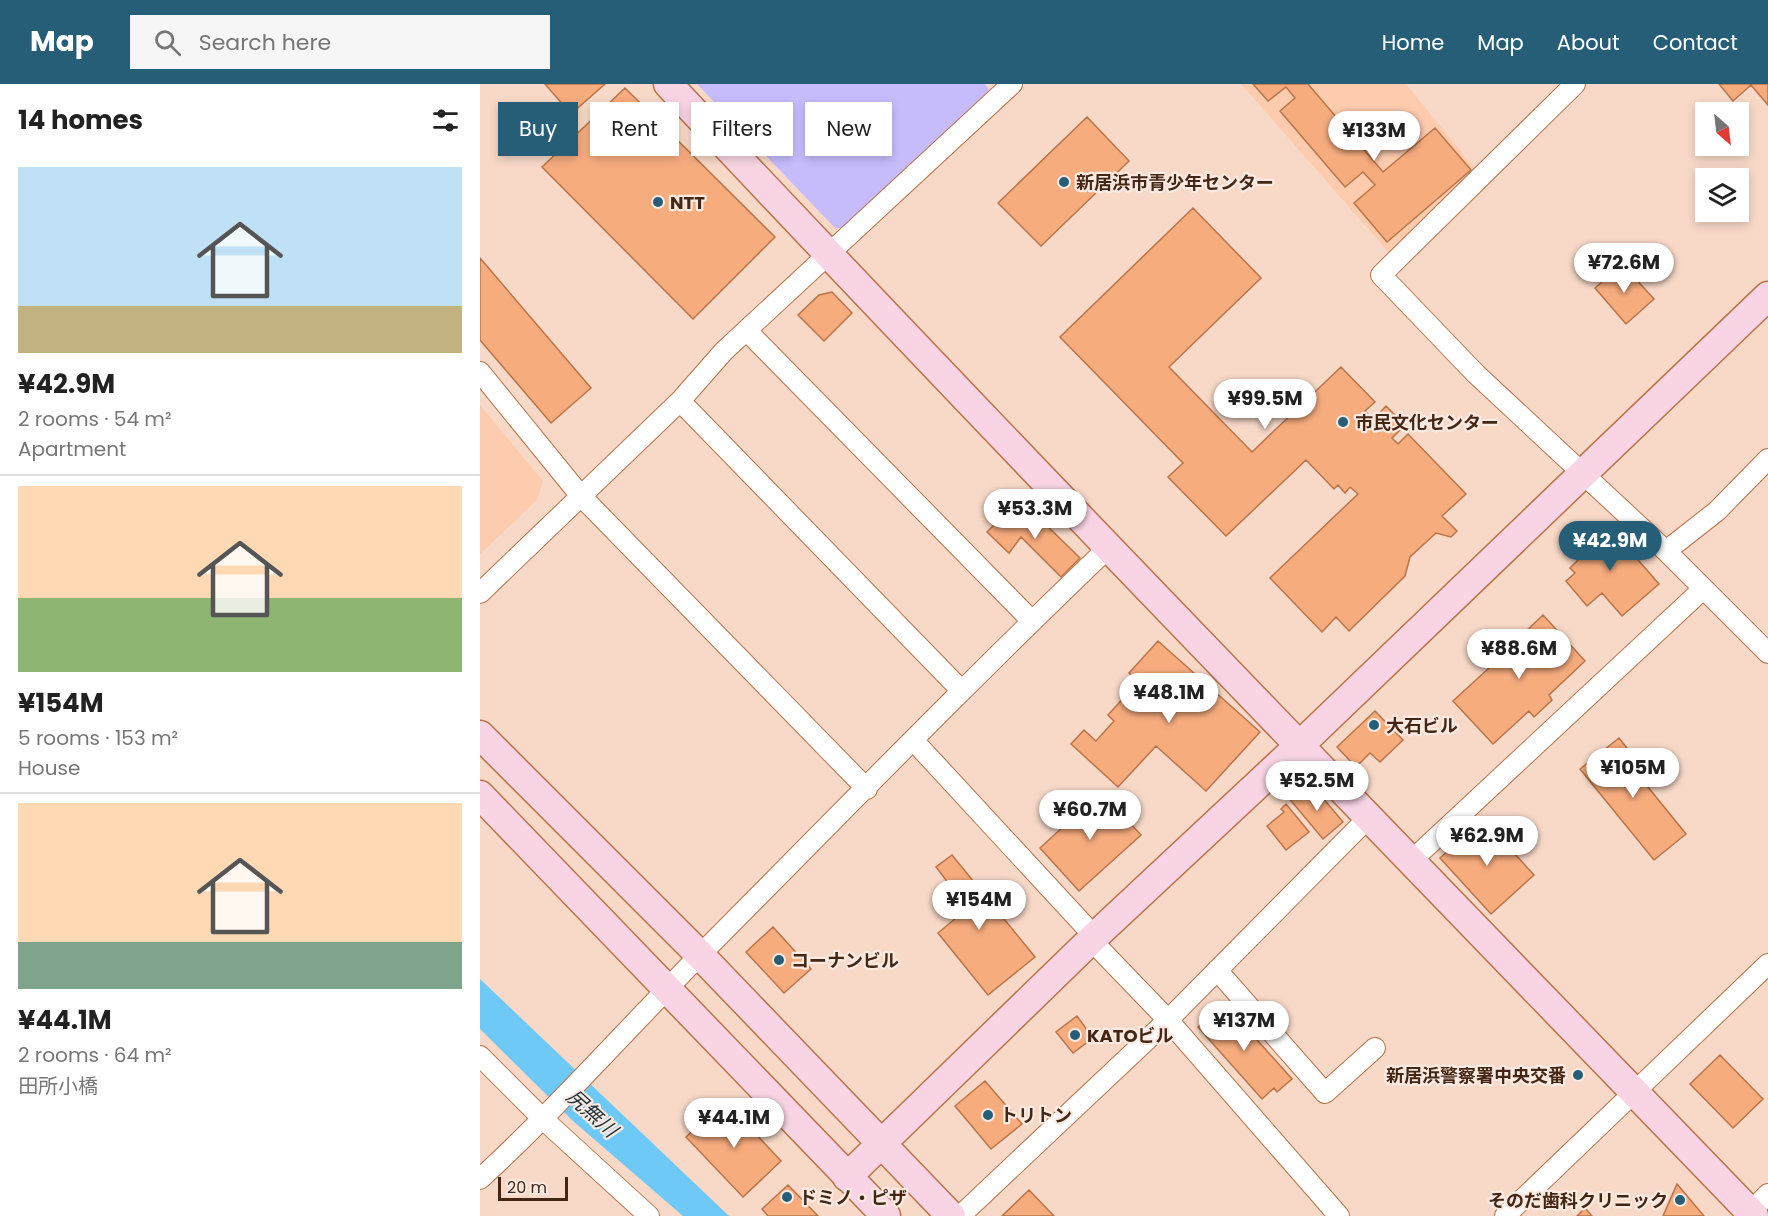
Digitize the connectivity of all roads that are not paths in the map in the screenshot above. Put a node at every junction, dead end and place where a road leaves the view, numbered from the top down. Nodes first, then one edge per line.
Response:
1 (668, 84) edge
2 (1575, 84) edge
3 (1004, 86) edge
4 (829, 255) junction
5 (1768, 296) edge
6 (748, 332) junction
7 (480, 372) edge
8 (680, 401) junction
9 (1768, 459) edge
10 (1582, 475) junction
11 (580, 495) junction
12 (1109, 547) junction
13 (1666, 551) junction
14 (1702, 589) junction
15 (480, 593) edge
16 (1032, 621) junction
17 (1768, 653) edge
18 (961, 690) junction
19 (480, 735) edge
20 (913, 740) junction
21 (1301, 744) junction
22 (867, 789) junction
23 (480, 795) edge
24 (1369, 817) junction
25 (1410, 862) junction
26 (1093, 938) junction
27 (700, 955) junction
28 (1768, 963) edge
29 (1217, 970) junction
30 (668, 991) junction
31 (1168, 1020) junction
32 (1375, 1048) dead end
33 (480, 1056) edge
34 (1634, 1091) junction
35 (547, 1115) junction
36 (881, 1144) junction
37 (847, 1177) junction
38 (480, 1179) edge
39 (1758, 1208) edge
40 (650, 1216) edge
41 (886, 1216) edge
42 (951, 1216) edge
43 (960, 1216) edge
44 (1339, 1216) edge
45 (1505, 1216) edge

1 - 4 street
2 - 10 street
3 - 4 street
4 - 6 street
4 - 12 street
5 - 10 street
6 - 8 street
6 - 16 street
7 - 11 street
8 - 11 street
8 - 18 street
9 - 13 street
10 - 13 street
10 - 21 street
11 - 15 street
11 - 22 street
12 - 16 street
12 - 21 street
13 - 14 street
14 - 17 street
14 - 25 street
16 - 18 street
18 - 20 street
19 - 27 street
20 - 22 street
20 - 26 street
21 - 24 street
21 - 26 street
22 - 27 street
23 - 30 street
24 - 25 street
24 - 29 street
25 - 34 street
26 - 31 street
26 - 36 street
27 - 30 street
27 - 36 street
28 - 34 street
29 - 31 street
29 - 32 street
30 - 35 street
30 - 37 street
31 - 43 street
31 - 44 street
33 - 35 street
34 - 39 street
34 - 45 street
35 - 38 street
35 - 40 street
36 - 37 street
36 - 42 street
37 - 41 street

